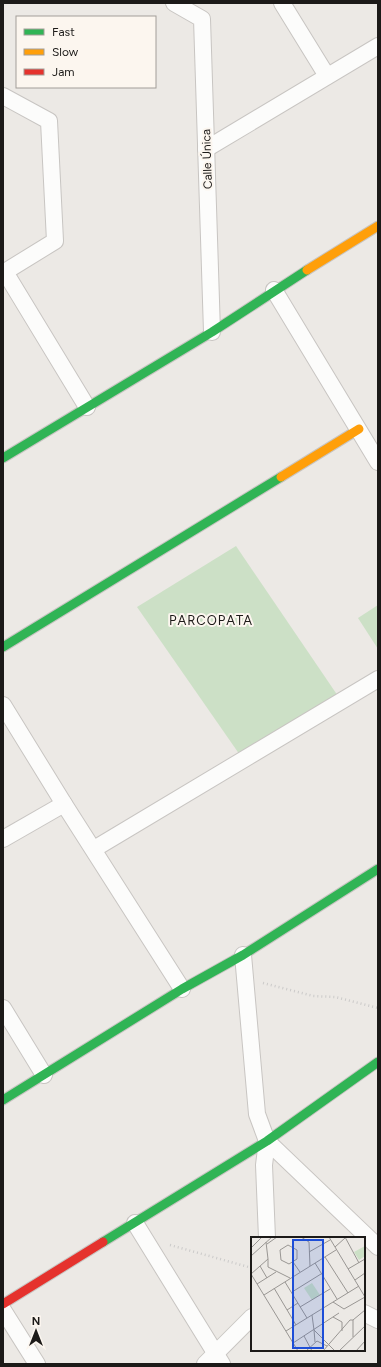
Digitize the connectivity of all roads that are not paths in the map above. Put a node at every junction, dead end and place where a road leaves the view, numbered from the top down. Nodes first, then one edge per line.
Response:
1 (174, 3) edge
2 (282, 3) edge
3 (202, 11) edge
4 (378, 46) edge
5 (327, 76) junction
6 (3, 96) edge
7 (206, 148) junction
8 (378, 226) edge
9 (4, 272) edge
10 (274, 290) junction
11 (212, 332) junction
12 (87, 407) junction
13 (359, 429) junction
14 (3, 458) edge
15 (378, 462) edge
16 (3, 646) edge
17 (378, 679) edge
18 (3, 705) edge
19 (64, 804) junction
20 (3, 839) edge
21 (94, 849) junction
22 (378, 870) edge
23 (243, 955) junction
24 (182, 989) junction
25 (3, 1008) edge
26 (378, 1062) edge
27 (44, 1075) junction
28 (3, 1100) edge
29 (267, 1141) junction
30 (135, 1223) junction
31 (267, 1237) edge
32 (378, 1247) edge
33 (3, 1304) edge
34 (3, 1310) edge
35 (365, 1314) edge
36 (251, 1318) edge
37 (378, 1320) edge
38 (219, 1358) edge
39 (37, 1364) edge
40 (204, 1364) edge

1 - 3 street, Calle Única
2 - 5 street
3 - 7 street, Calle Única
4 - 5 street
5 - 7 street
6 - 9 street
7 - 11 street, Calle Única
8 - 10 street
9 - 12 street
10 - 11 street
10 - 13 street
11 - 12 street
12 - 14 street
13 - 15 street
13 - 16 street
17 - 21 street
18 - 19 street
19 - 20 street
19 - 21 street
21 - 24 street
22 - 23 street
23 - 24 street
23 - 29 street
24 - 27 street
25 - 27 street
26 - 29 street
27 - 28 street
29 - 30 street
29 - 31 street
29 - 32 street
30 - 33 street
30 - 38 street
34 - 39 street
35 - 37 street
36 - 38 street
38 - 40 street

